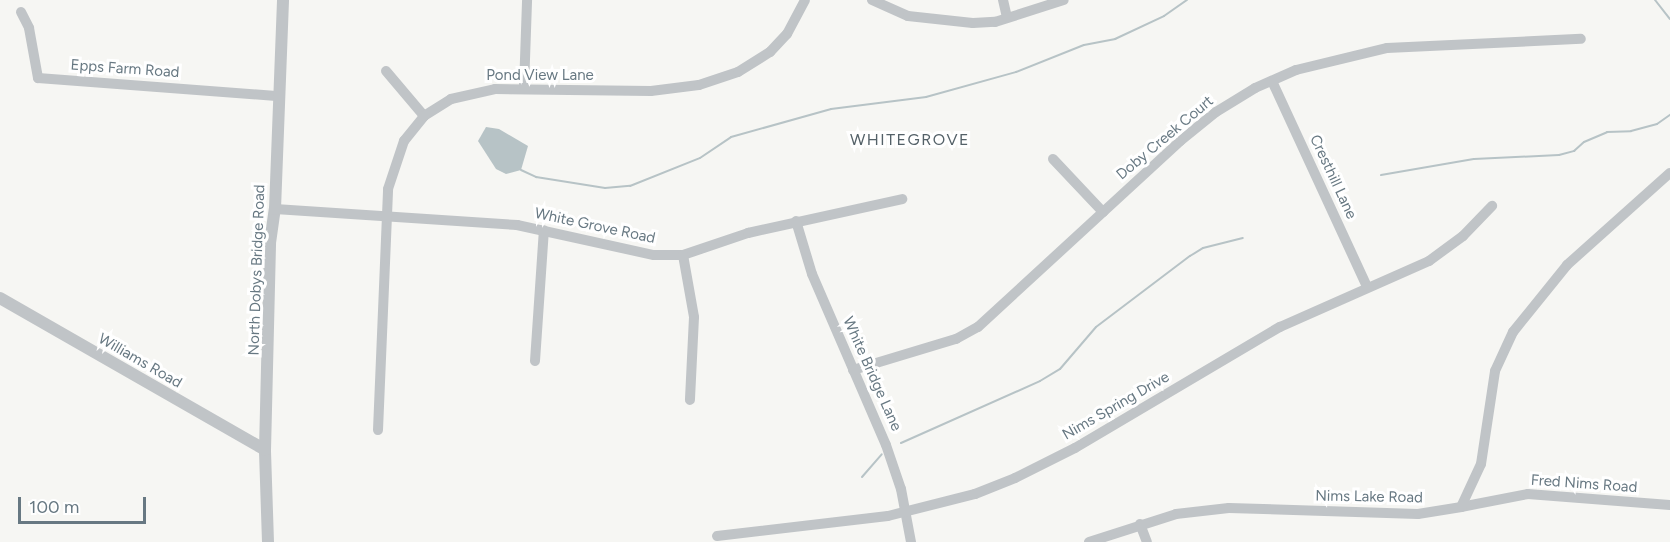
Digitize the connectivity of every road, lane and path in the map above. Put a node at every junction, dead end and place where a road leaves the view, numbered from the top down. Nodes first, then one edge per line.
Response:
1 (283, 0) edge
2 (527, 0) edge
3 (805, 0) edge
4 (872, 0) edge
5 (1003, 0) edge
6 (1064, 0) edge
7 (21, 12) dead end
8 (1007, 17) junction
9 (1581, 39) dead end
10 (386, 71) dead end
11 (1272, 81) junction
12 (524, 88) junction
13 (279, 96) junction
14 (424, 116) junction
15 (1053, 159) dead end
16 (1670, 173) edge
17 (902, 199) dead end
18 (1492, 206) dead end
19 (275, 210) junction
20 (1103, 212) junction
21 (385, 216) junction
22 (796, 221) junction
23 (544, 230) junction
24 (683, 255) junction
25 (1367, 286) junction
26 (0, 298) edge
27 (535, 361) dead end
28 (853, 370) junction
29 (690, 400) dead end
30 (378, 430) dead end
31 (265, 450) junction
32 (1670, 505) edge
33 (1461, 507) junction
34 (904, 511) junction
35 (1140, 524) junction
36 (717, 536) dead end
37 (268, 542) edge
38 (911, 542) edge
39 (1089, 542) edge
40 (1147, 542) edge

1 - 13 street, North Dobys Bridge Road
2 - 12 street
3 - 12 street, Pond View Lane
4 - 8 street
5 - 8 street
6 - 8 street
7 - 13 street, Epps Farm Road
9 - 11 street, Doby Creek Court
10 - 14 street
11 - 20 street, Doby Creek Court
11 - 25 street, Cresthill Lane
12 - 14 street, Pond View Lane
13 - 19 street, North Dobys Bridge Road
14 - 21 street, Pond View Lane
15 - 20 street
16 - 33 street
17 - 22 street, White Grove Road
18 - 25 street, Nims Spring Drive
19 - 21 street, White Grove Road
19 - 31 street, North Dobys Bridge Road
20 - 28 street, Doby Creek Court
21 - 23 street, White Grove Road
21 - 30 street, Pond View Lane
22 - 24 street, White Grove Road
22 - 28 street, White Bridge Lane
23 - 24 street, White Grove Road
23 - 27 street
24 - 29 street
25 - 34 street, Nims Spring Drive
26 - 31 street, Williams Road
28 - 34 street, White Bridge Lane
31 - 37 street, North Dobys Bridge Road
32 - 33 street, Fred Nims Road
33 - 35 street, Nims Lake Road
34 - 36 street, Nims Spring Drive
34 - 38 street, White Bridge Lane
35 - 39 street, Nims Lake Road
35 - 40 street

